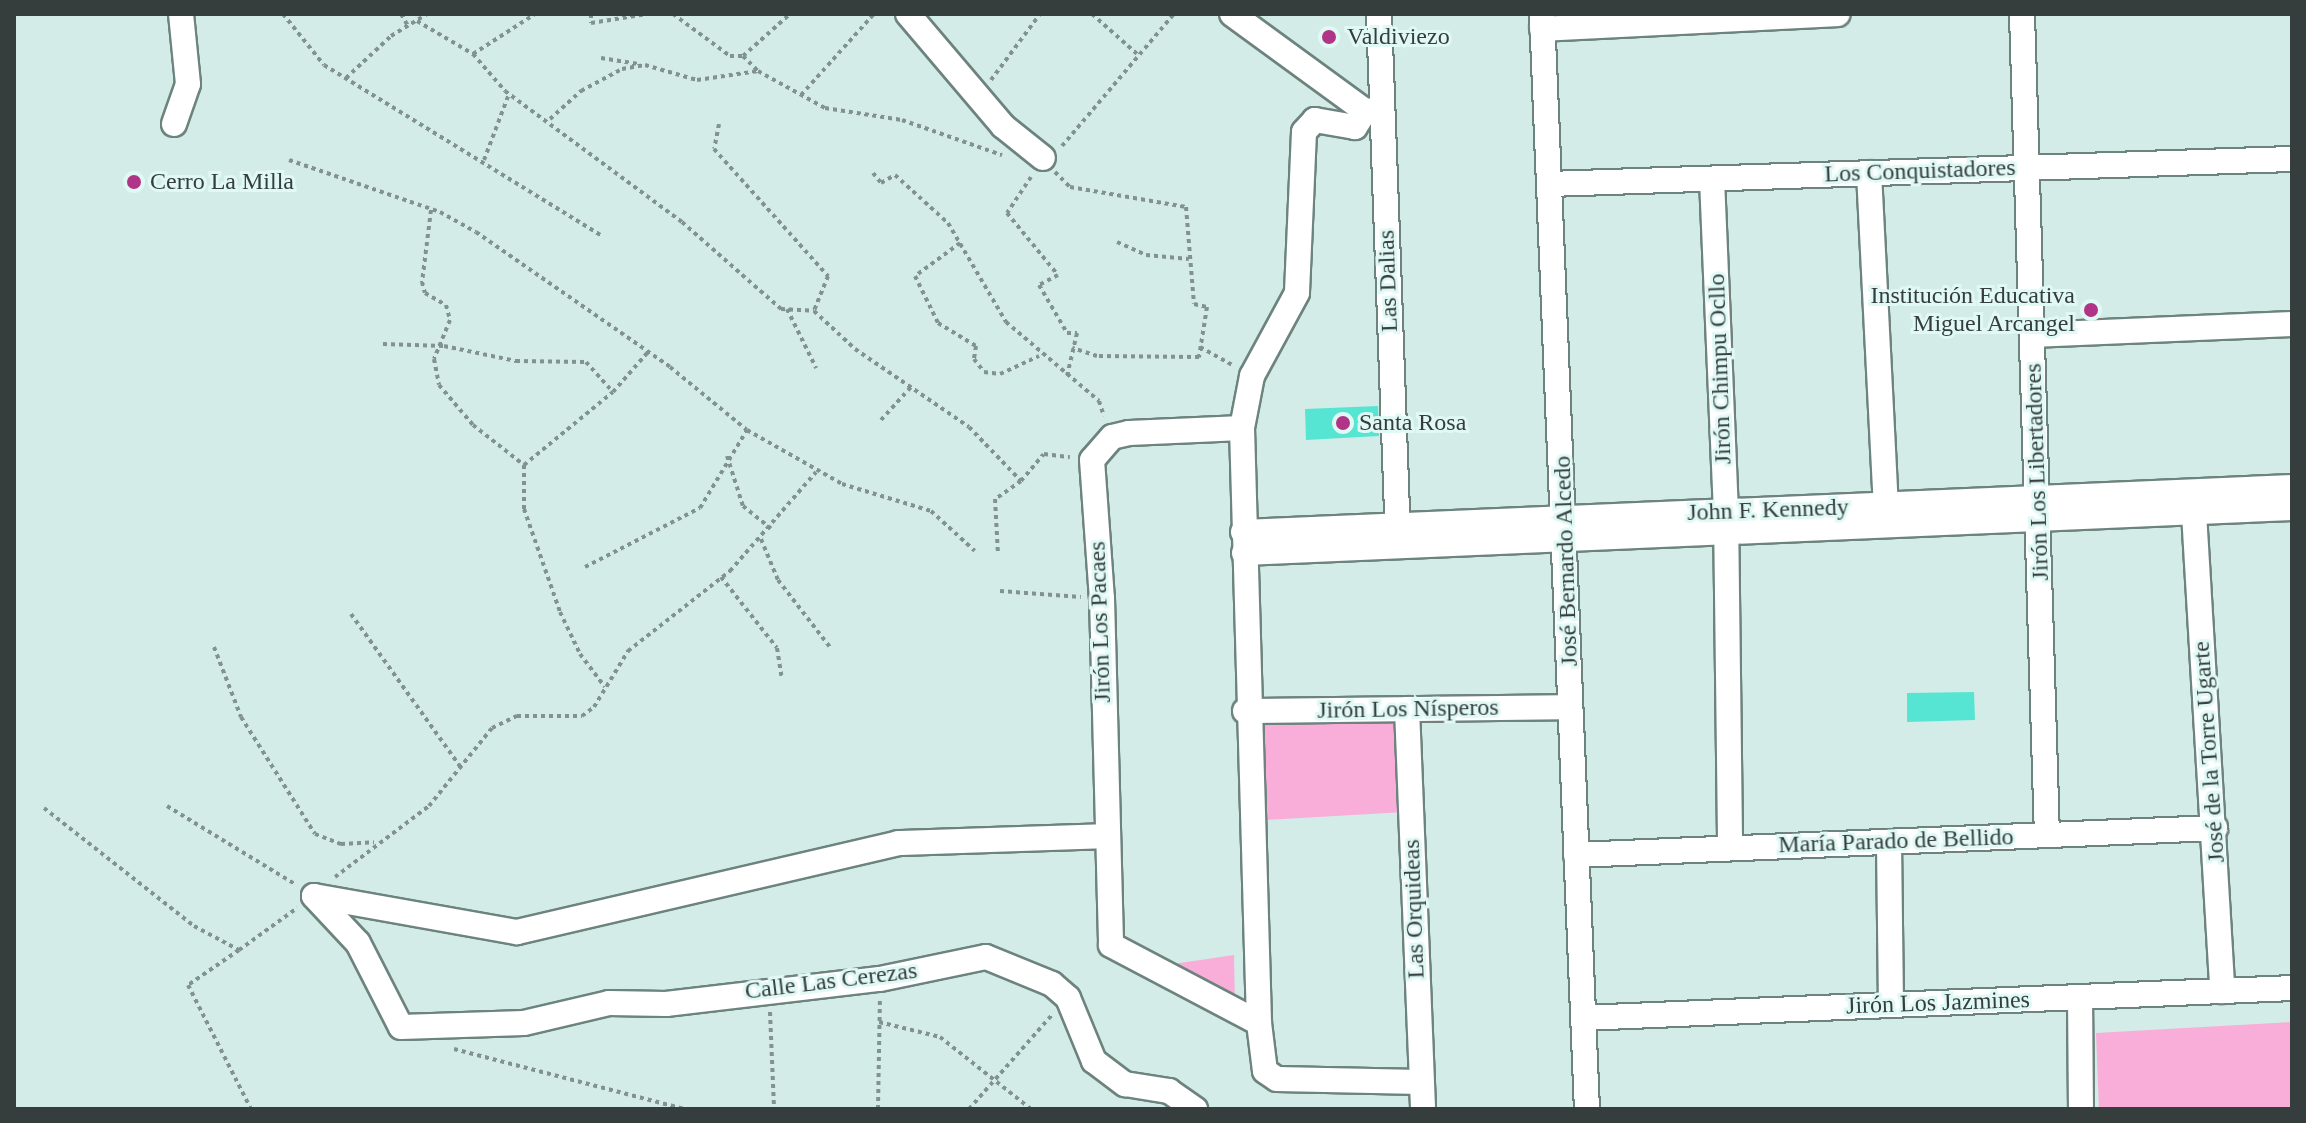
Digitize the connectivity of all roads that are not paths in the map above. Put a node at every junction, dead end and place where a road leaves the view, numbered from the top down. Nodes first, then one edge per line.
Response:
1 (181, 14) edge
2 (908, 14) edge
3 (1232, 14) edge
4 (1379, 14) edge
5 (1838, 14) edge
6 (2022, 14) edge
7 (1641, 19) edge
8 (1542, 22) edge
9 (1374, 110) junction
10 (174, 124) dead end
11 (1043, 158) road end
12 (2292, 159) edge
13 (2027, 168) junction
14 (1869, 173) junction
15 (1712, 179) junction
16 (1549, 184) junction
17 (2292, 324) edge
18 (2032, 335) junction
19 (1242, 428) junction
20 (2292, 487) edge
21 (1886, 505) junction
22 (2292, 508) edge
23 (2040, 509) junction
24 (2194, 513) junction
25 (1726, 523) junction
26 (1566, 530) junction
27 (1398, 537) junction
28 (1243, 542) junction
29 (1570, 707) junction
30 (1407, 709) junction
31 (1245, 711) junction
32 (2215, 828) junction
33 (2047, 835) junction
34 (1105, 836) junction
35 (1889, 842) junction
36 (1730, 848) junction
37 (1576, 855) junction
38 (2292, 988) edge
39 (2222, 991) junction
40 (2080, 997) junction
41 (1891, 1005) junction
42 (1583, 1018) junction
43 (1259, 1023) junction
44 (1421, 1082) junction
45 (1195, 1109) edge
46 (1423, 1109) edge
47 (1587, 1109) edge
48 (2081, 1109) edge

1 - 10 street
2 - 11 street
3 - 9 street
4 - 9 street, Las Dalias
5 - 7 street
6 - 13 street, Jirón Los Libertadores
7 - 8 street
8 - 16 street, José Bernardo Alcedo
9 - 19 street
9 - 27 street, Las Dalias
12 - 13 street, Los Conquistadores
13 - 14 street, Los Conquistadores
13 - 18 street, Jirón Los Libertadores
14 - 15 street, Los Conquistadores
14 - 21 street
15 - 16 street, Los Conquistadores
15 - 25 street, Jirón Chimpu Ocllo
16 - 26 street, José Bernardo Alcedo
17 - 18 street
18 - 23 street, Jirón Los Libertadores
19 - 28 street
19 - 34 street, Jirón Los Pacaes
20 - 23 street, John F. Kennedy
21 - 23 street, John F. Kennedy
21 - 25 street, John F. Kennedy
22 - 24 street, John F. Kennedy
23 - 24 street, John F. Kennedy
23 - 25 street, John F. Kennedy
23 - 33 street, Jirón Los Libertadores
24 - 32 street, José de la Torre Ugarte
25 - 26 street, John F. Kennedy
25 - 36 street, Jirón Chimpu Ocllo
26 - 27 street, John F. Kennedy
26 - 29 street, José Bernardo Alcedo
27 - 28 street, John F. Kennedy
28 - 31 street
29 - 30 street, Jirón Los Nísperos
29 - 37 street, José Bernardo Alcedo
30 - 31 street, Jirón Los Nísperos
30 - 44 street, Las Orquideas
31 - 43 street
32 - 33 street, María Parado de Bellido
32 - 39 street, José de la Torre Ugarte
33 - 35 street, María Parado de Bellido
34 - 43 street, Jirón Los Pacaes
34 - 45 street, Calle Las Cerezas
35 - 36 street, María Parado de Bellido
35 - 41 street
36 - 37 street, María Parado de Bellido
37 - 42 street, José Bernardo Alcedo
38 - 39 street, Jirón Los Jazmines
39 - 40 street, Jirón Los Jazmines
40 - 41 street, Jirón Los Jazmines
40 - 48 street
41 - 42 street, Jirón Los Jazmines
42 - 47 street, José Bernardo Alcedo
43 - 44 street
44 - 46 street, Las Orquideas

